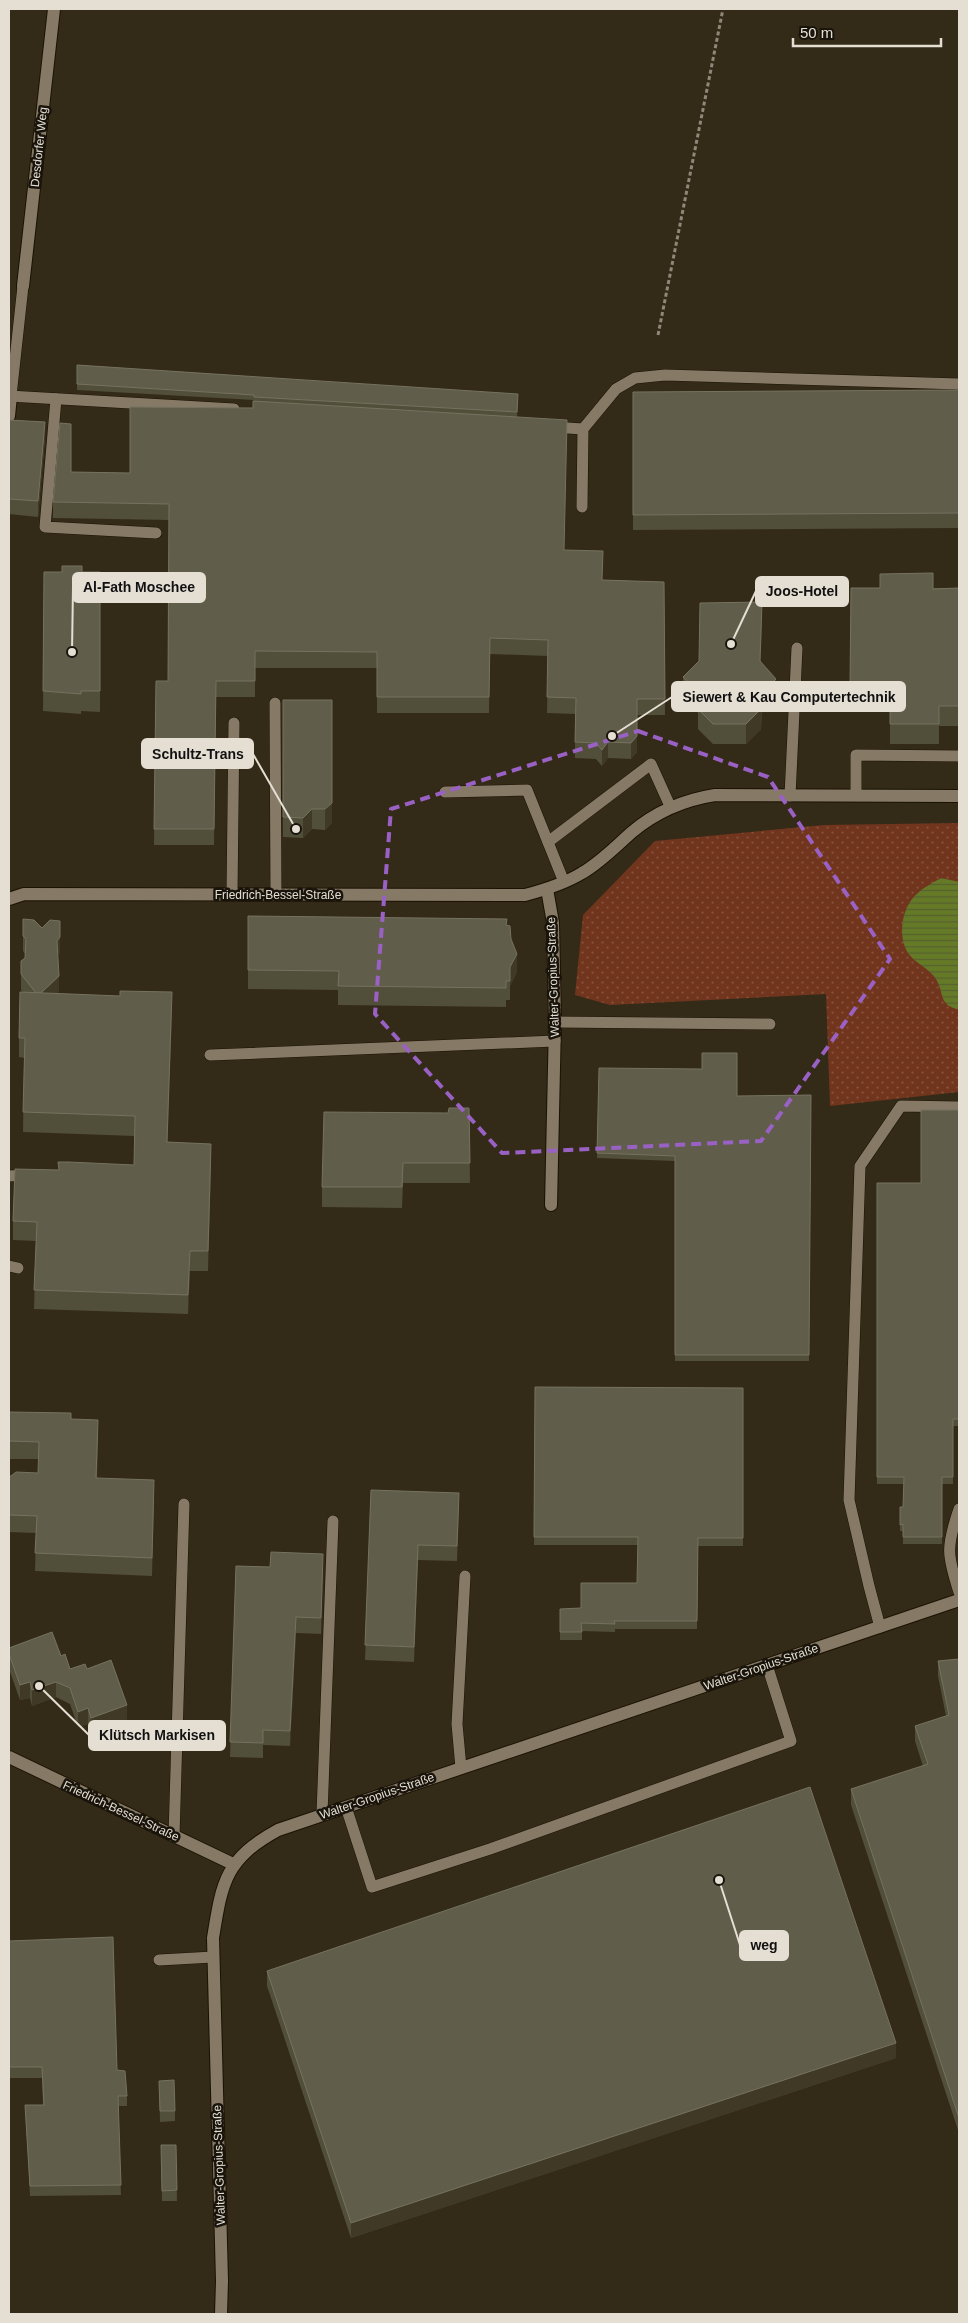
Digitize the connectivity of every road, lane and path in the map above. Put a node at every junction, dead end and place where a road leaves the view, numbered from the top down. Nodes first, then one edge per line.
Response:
1 (54, 9) edge
2 (723, 9) edge
3 (23, 286) joint
4 (658, 335) dead end
5 (959, 384) edge
6 (10, 396) edge
7 (56, 399) junction
8 (245, 409) edge
9 (9, 416) edge
10 (543, 426) edge
11 (583, 429) junction
12 (582, 507) dead end
13 (156, 533) dead end
14 (797, 648) dead end
15 (276, 703) dead end
16 (234, 724) dead end
17 (959, 756) edge
18 (445, 792) dead end
19 (856, 795) junction
20 (790, 796) junction
21 (959, 796) edge
22 (670, 806) junction
23 (548, 842) junction
24 (564, 882) junction
25 (547, 889) junction
26 (232, 895) junction
27 (276, 896) junction
28 (9, 899) edge
29 (555, 1022) junction
30 (770, 1024) dead end
31 (555, 1041) junction
32 (210, 1054) dead end
33 (959, 1107) edge
34 (38, 1175) edge
35 (9, 1176) edge
36 (551, 1205) dead end
37 (184, 1504) dead end
38 (959, 1509) edge
39 (333, 1521) dead end
40 (465, 1576) dead end
41 (959, 1592) edge
42 (959, 1600) edge
43 (880, 1627) junction
44 (767, 1665) junction
45 (9, 1757) edge
46 (461, 1768) junction
47 (346, 1807) junction
48 (322, 1814) junction
49 (174, 1836) junction
50 (233, 1864) junction
51 (214, 1957) junction
52 (159, 1960) dead end
53 (221, 2314) edge

1 - 3 street, Desdorfer Weg
2 - 4 path
3 - 6 lane
5 - 11 lane
6 - 7 lane
6 - 9 street
7 - 8 lane
7 - 13 lane
10 - 11 lane
11 - 12 lane
14 - 20 lane
15 - 27 lane
16 - 26 lane
17 - 19 lane
18 - 23 lane
19 - 20 street
19 - 21 street
20 - 22 street
22 - 23 lane
22 - 24 street
23 - 24 lane
24 - 25 street
25 - 27 street, Friedrich-Bessel-Straße
25 - 29 street, Walter-Gropius-Straße
26 - 27 street, Friedrich-Bessel-Straße
26 - 28 street, Friedrich-Bessel-Straße
29 - 30 lane
29 - 31 street, Walter-Gropius-Straße
31 - 32 lane
31 - 36 street, Walter-Gropius-Straße
33 - 43 lane
34 - 35 lane
37 - 49 lane
38 - 41 lane
39 - 48 lane
40 - 46 lane
42 - 43 street, Walter-Gropius-Straße
43 - 44 street, Walter-Gropius-Straße
44 - 46 street, Walter-Gropius-Straße
44 - 47 lane
45 - 49 street, Friedrich-Bessel-Straße
46 - 47 street, Walter-Gropius-Straße
47 - 48 street, Walter-Gropius-Straße
48 - 50 street, Walter-Gropius-Straße
49 - 50 street, Friedrich-Bessel-Straße
50 - 51 street, Walter-Gropius-Straße
51 - 52 lane
51 - 53 street, Walter-Gropius-Straße

